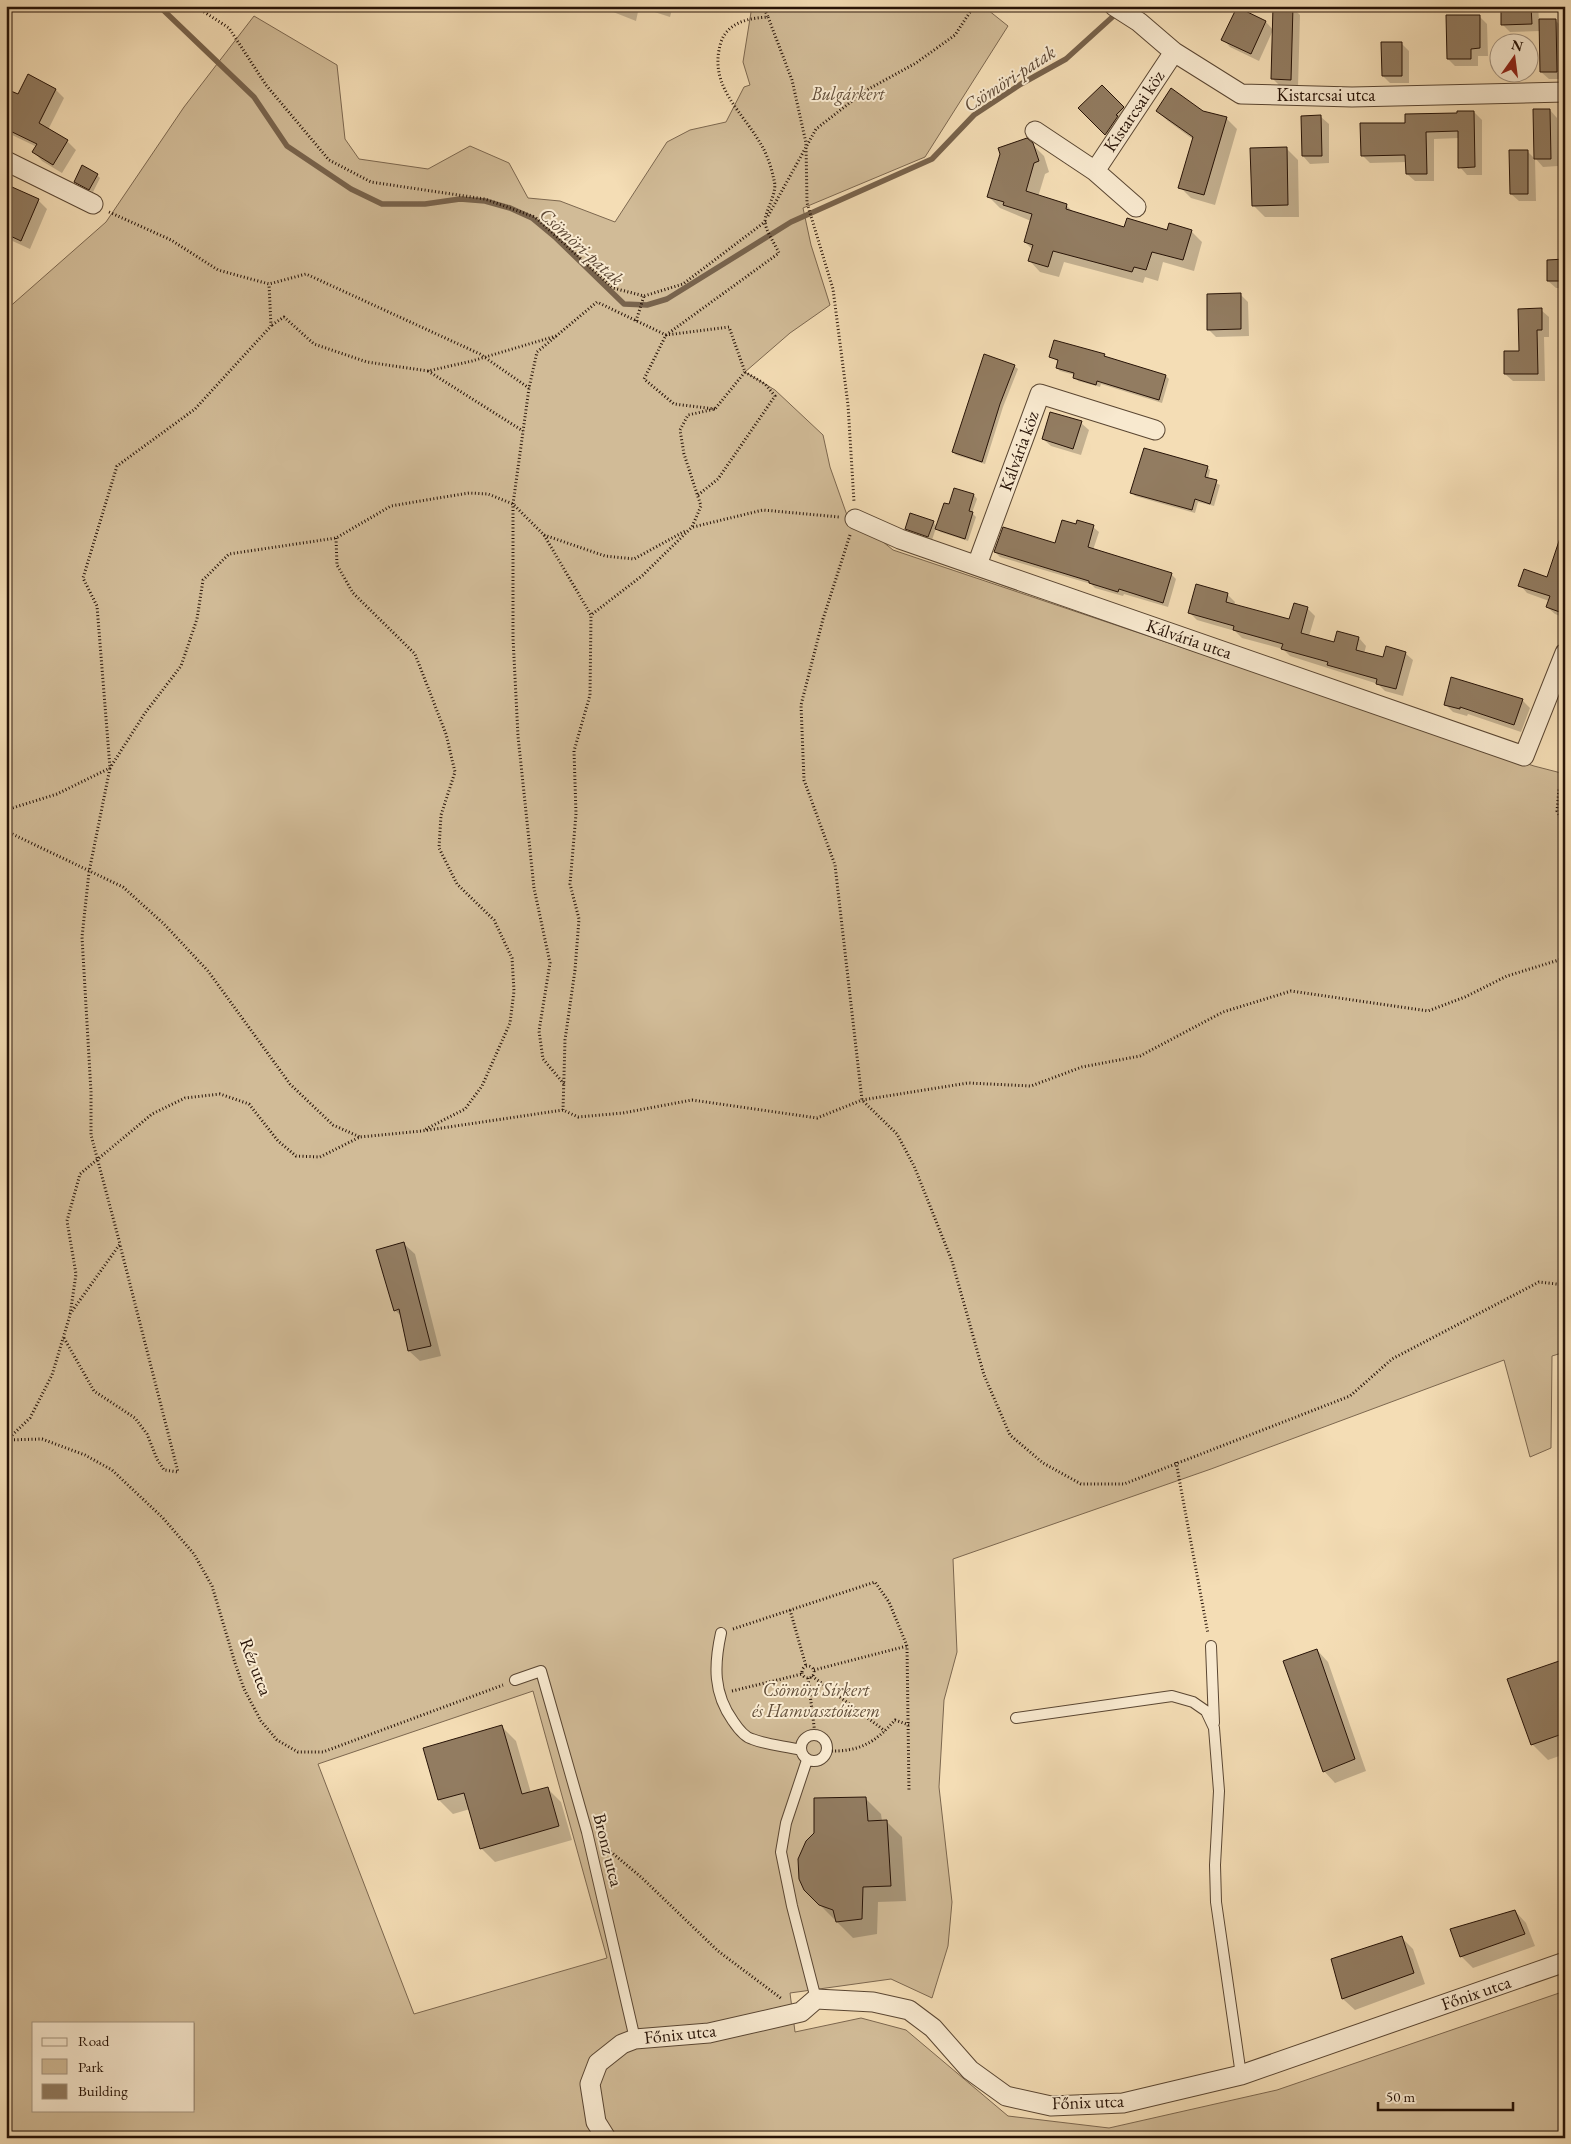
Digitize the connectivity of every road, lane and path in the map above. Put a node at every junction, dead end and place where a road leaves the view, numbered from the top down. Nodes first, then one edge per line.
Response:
1 (195, 6) edge
2 (763, 6) edge
3 (974, 6) edge
4 (1114, 6) edge
5 (768, 17) junction
6 (1174, 52) junction
7 (1565, 92) edge
8 (1035, 131) dead end
9 (806, 143) junction
10 (6, 162) edge
11 (1095, 171) junction
12 (93, 204) dead end
13 (1136, 207) dead end
14 (112, 213) dead end
15 (765, 222) junction
16 (269, 284) junction
17 (644, 298) junction
18 (636, 320) junction
19 (271, 326) junction
20 (558, 335) junction
21 (666, 335) junction
22 (484, 357) junction
23 (428, 371) junction
24 (745, 372) junction
25 (529, 388) junction
26 (715, 409) junction
27 (1155, 430) dead end
28 (523, 431) junction
29 (698, 495) junction
30 (512, 504) junction
31 (856, 518) junction
32 (692, 527) junction
33 (544, 535) junction
34 (336, 538) junction
35 (977, 565) junction
36 (591, 615) junction
37 (1565, 653) edge
38 (110, 768) junction
39 (1565, 787) edge
40 (6, 810) edge
41 (1565, 826) edge
42 (6, 832) edge
43 (89, 872) junction
44 (1565, 956) edge
45 (564, 1084) junction
46 (862, 1100) junction
47 (563, 1110) junction
48 (422, 1132) junction
49 (360, 1138) junction
50 (98, 1160) junction
51 (120, 1244) junction
52 (1565, 1285) edge
53 (70, 1315) junction
54 (63, 1337) junction
55 (7, 1440) edge
56 (1176, 1462) junction
57 (790, 1610) junction
58 (721, 1633) joint
59 (907, 1646) junction
60 (1211, 1646) joint
61 (806, 1666) junction
62 (814, 1670) junction
63 (802, 1674) junction
64 (812, 1676) junction
65 (808, 1678) junction
66 (516, 1680) joint
67 (719, 1694) junction
68 (1016, 1718) dead end
69 (909, 1725) junction
70 (1214, 1728) junction
71 (885, 1732) junction
72 (814, 1734) junction
73 (800, 1750) junction
74 (828, 1751) junction
75 (807, 1760) junction
76 (909, 1792) dead end
77 (587, 1832) junction
78 (1565, 1962) edge
79 (816, 1999) junction
80 (800, 2012) junction
81 (636, 2039) junction
82 (1241, 2075) junction
83 (606, 2138) edge

1 - 17 path
2 - 5 path
3 - 9 path
4 - 6 street, Kistarcsai utca
5 - 9 path
5 - 15 path
6 - 7 street, Kistarcsai utca
6 - 11 street, Kistarcsai köz
8 - 11 street, Kistarcsai köz
9 - 15 path
9 - 31 path
10 - 12 street
11 - 13 street, Kistarcsai köz
14 - 16 path
15 - 17 path
15 - 21 path
16 - 19 path
16 - 22 path
17 - 18 path
18 - 20 path
18 - 21 path
19 - 23 path
19 - 38 path
20 - 22 path
20 - 25 path
21 - 24 path
21 - 26 path
22 - 23 path
22 - 25 path
23 - 28 path
24 - 26 path
24 - 29 path
25 - 28 path
26 - 29 path
27 - 35 street, Kálvária köz
28 - 30 path
29 - 32 path
30 - 33 path
30 - 34 path
30 - 45 path
31 - 32 path
31 - 35 street, Kálvária utca
31 - 46 path
32 - 33 path
32 - 36 path
33 - 36 path
34 - 38 path
34 - 48 path
35 - 37 street, Kálvária utca
36 - 45 path
38 - 40 path
38 - 43 path
39 - 41 path
42 - 43 path
43 - 49 path
43 - 50 path
44 - 46 path
45 - 47 path
46 - 47 path
46 - 56 path
47 - 48 path
48 - 49 path
49 - 50 path
50 - 51 path
50 - 53 path
51 - 53 path
51 - 54 path
52 - 56 path
53 - 54 path
54 - 55 path
55 - 66 path, Réz utca
56 - 60 path
57 - 58 path
57 - 59 path
57 - 61 path
58 - 67 lane
59 - 62 path
59 - 69 path
60 - 70 lane
61 - 62 path
61 - 63 path
62 - 64 path
63 - 65 path
63 - 67 path
64 - 65 path
64 - 71 path
65 - 72 path
66 - 77 lane, Bronz utca
67 - 73 lane
68 - 70 lane
69 - 71 path
69 - 76 path
70 - 82 lane
71 - 74 path
72 - 73 lane
72 - 74 lane
73 - 75 lane
74 - 75 lane
75 - 79 lane
77 - 80 path
77 - 81 lane, Bronz utca
78 - 82 street, Főnix utca
79 - 80 street, Főnix utca
79 - 82 street, Főnix utca
80 - 81 street, Főnix utca
81 - 83 street, Főnix utca

